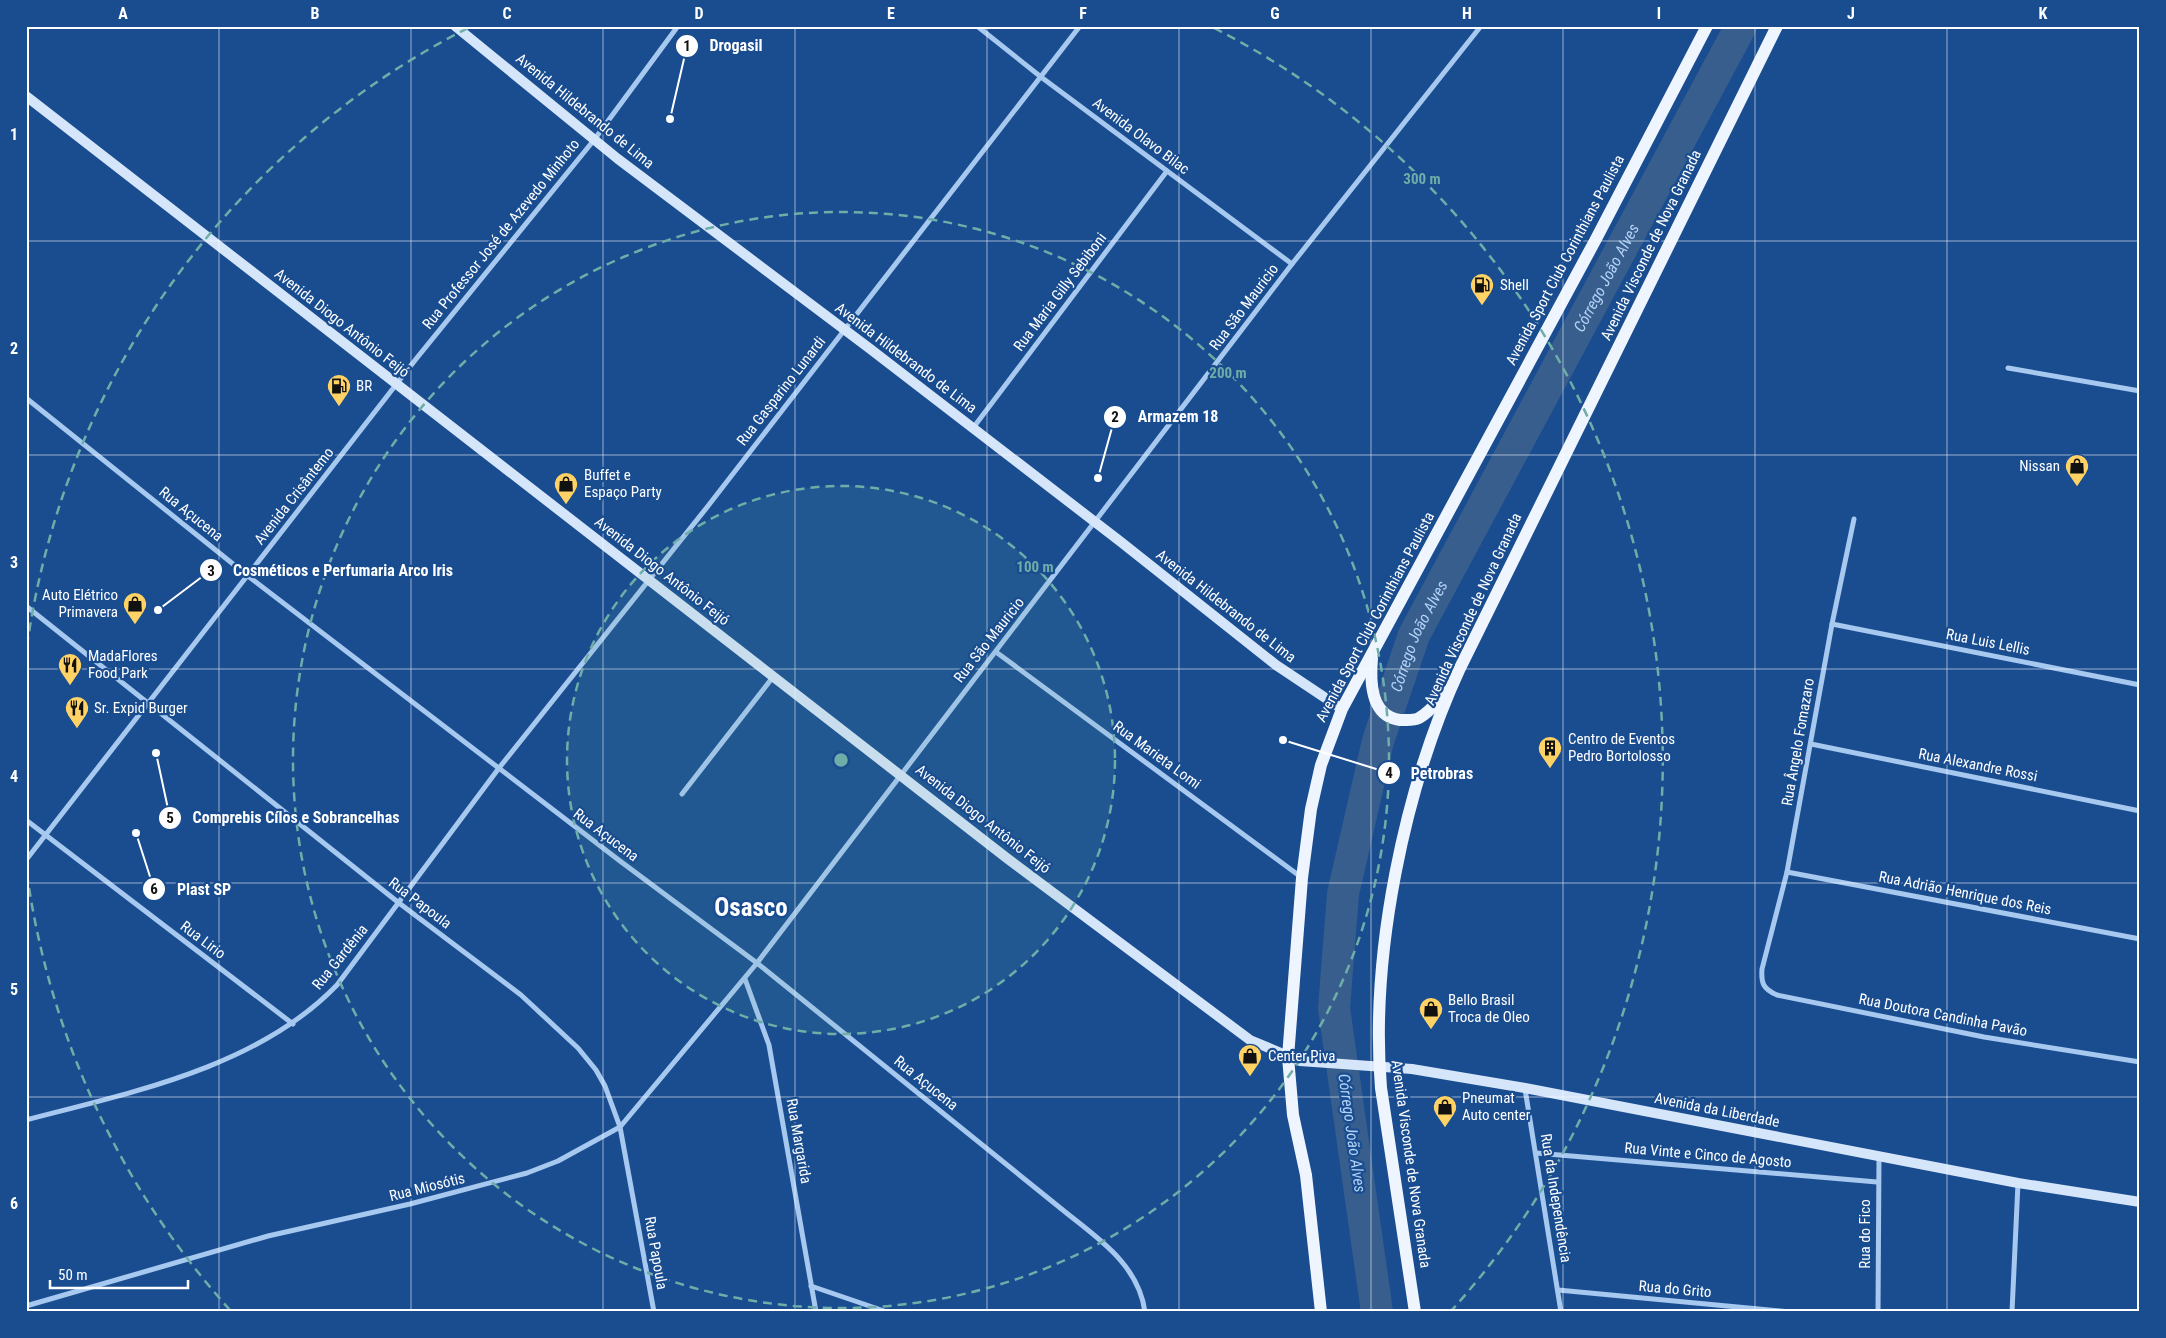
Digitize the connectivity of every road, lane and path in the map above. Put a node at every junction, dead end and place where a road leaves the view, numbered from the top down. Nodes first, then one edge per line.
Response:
1 (455, 26) edge
2 (678, 26) edge
3 (977, 26) edge
4 (1080, 26) edge
5 (1482, 26) edge
6 (1707, 26) edge
7 (1777, 26) edge
8 (1041, 77) junction
9 (26, 96) edge
10 (594, 140) junction
11 (1167, 171) junction
12 (1292, 264) junction
13 (844, 329) junction
14 (2008, 368) dead end
15 (397, 384) junction
16 (2140, 391) edge
17 (26, 398) edge
18 (973, 428) junction
19 (1854, 519) dead end
20 (1095, 522) junction
21 (248, 576) junction
22 (649, 581) junction
23 (26, 606) edge
24 (1832, 624) junction
25 (996, 652) junction
26 (1372, 653) junction
27 (773, 677) junction
28 (2140, 685) edge
29 (1451, 689) junction
30 (148, 704) junction
31 (1342, 709) junction
32 (1811, 744) junction
33 (499, 768) junction
34 (901, 774) junction
35 (682, 794) dead end
36 (2140, 811) edge
37 (26, 820) edge
38 (45, 836) junction
39 (26, 860) edge
40 (1786, 872) junction
41 (1302, 878) junction
42 (399, 903) junction
43 (2140, 939) edge
44 (757, 963) junction
45 (1762, 968) joint
46 (745, 979) junction
47 (293, 1024) junction
48 (1294, 1059) junction
49 (2140, 1062) edge
50 (1380, 1066) junction
51 (1525, 1088) junction
52 (26, 1120) edge
53 (620, 1127) junction
54 (1536, 1153) junction
55 (1878, 1156) junction
56 (1878, 1182) junction
57 (2018, 1183) junction
58 (2140, 1202) edge
59 (811, 1286) junction
60 (1558, 1290) junction
61 (26, 1306) edge
62 (654, 1312) edge
63 (816, 1312) edge
64 (887, 1312) edge
65 (1145, 1312) edge
66 (1321, 1312) edge
67 (1415, 1312) edge
68 (1561, 1312) edge
69 (1790, 1312) edge
70 (1878, 1312) edge
71 (2012, 1312) edge

1 - 10 main road, Avenida Hildebrando de Lima
2 - 10 street, Rua Professor José de Azevedo Minhoto
3 - 8 street, Avenida Olavo Bilac
4 - 8 street, Rua Gasparino Lunardi
5 - 12 street, Rua São Mauricio
6 - 26 main road, Avenida Sport Club Corinthians Paulista
7 - 29 main road, Avenida Visconde de Nova Granada
8 - 11 street, Avenida Olavo Bilac
8 - 13 street, Rua Gasparino Lunardi
9 - 15 main road, Avenida Diogo Antônio Feijó
10 - 13 main road, Avenida Hildebrando de Lima
10 - 15 street, Rua Professor José de Azevedo Minhoto
11 - 12 street, Avenida Olavo Bilac
11 - 18 street, Rua Maria Gilly Sebiboni
12 - 20 street, Rua São Mauricio
13 - 18 main road, Avenida Hildebrando de Lima
13 - 22 street, Rua Gasparino Lunardi
14 - 16 street
15 - 21 street, Avenida Crisântemo
15 - 22 main road, Avenida Diogo Antônio Feijó
17 - 21 street, Rua Açucena
18 - 20 main road, Avenida Hildebrando de Lima
19 - 24 street, Rua Ângelo Fomazaro
20 - 25 street, Rua São Mauricio
20 - 31 main road, Avenida Hildebrando de Lima
21 - 30 street, Avenida Crisântemo
21 - 33 street, Rua Açucena
22 - 27 main road, Avenida Diogo Antônio Feijó
22 - 33 street, Rua Gasparino Lunardi
23 - 30 street, Rua Papoula
24 - 28 street, Rua Luis Lellis
24 - 32 street, Rua Ângelo Fomazaro
25 - 34 street, Rua São Mauricio
25 - 41 street, Rua Marieta Lomi
26 - 29 main road
26 - 31 main road, Avenida Sport Club Corinthians Paulista
27 - 34 main road, Avenida Diogo Antônio Feijó
27 - 35 street
29 - 50 main road, Avenida Visconde de Nova Granada
30 - 38 street, Avenida Crisântemo
30 - 42 street, Rua Papoula
31 - 41 main road, Avenida Sport Club Corinthians Paulista
32 - 36 street, Rua Alexandre Rossi
32 - 40 street, Rua Ângelo Fomazaro
33 - 42 street, Rua Gardênia
33 - 44 street, Rua Açucena
34 - 44 street, Rua São Mauricio
34 - 48 main road, Avenida Diogo Antônio Feijó
37 - 38 street, Rua Lirio
38 - 39 street, Avenida Crisântemo
38 - 47 street, Rua Lirio
40 - 43 street, Rua Adrião Henrique dos Reis
40 - 45 street, Rua Ângelo Fomazaro
41 - 48 main road, Avenida Sport Club Corinthians Paulista
42 - 47 street, Rua Gardênia
42 - 53 street, Rua Papoula
44 - 46 street, Rua Miosótis
44 - 65 street, Rua Açucena
45 - 49 street, Rua Doutora Candinha Pavão
46 - 53 street, Rua Miosótis
46 - 59 street, Rua Margarida
47 - 52 street, Rua Gardênia
48 - 50 main road, Avenida da Liberdade
48 - 66 main road, Avenida Sport Club Corinthians Paulista
50 - 51 main road, Avenida da Liberdade
50 - 67 main road, Avenida Visconde de Nova Granada
51 - 54 street, Rua da Independência
51 - 55 main road, Avenida da Liberdade
53 - 61 street, Rua Miosótis
53 - 62 street, Rua Papoula
54 - 56 street, Rua Vinte e Cinco de Agosto
54 - 60 street, Rua da Independência
55 - 56 street, Rua do Fico
55 - 57 main road, Avenida da Liberdade
56 - 70 street, Rua do Fico
57 - 58 main road, Avenida da Liberdade
57 - 71 street
59 - 63 street, Rua Margarida
59 - 64 street
60 - 68 street, Rua da Independência
60 - 69 street, Rua do Grito

